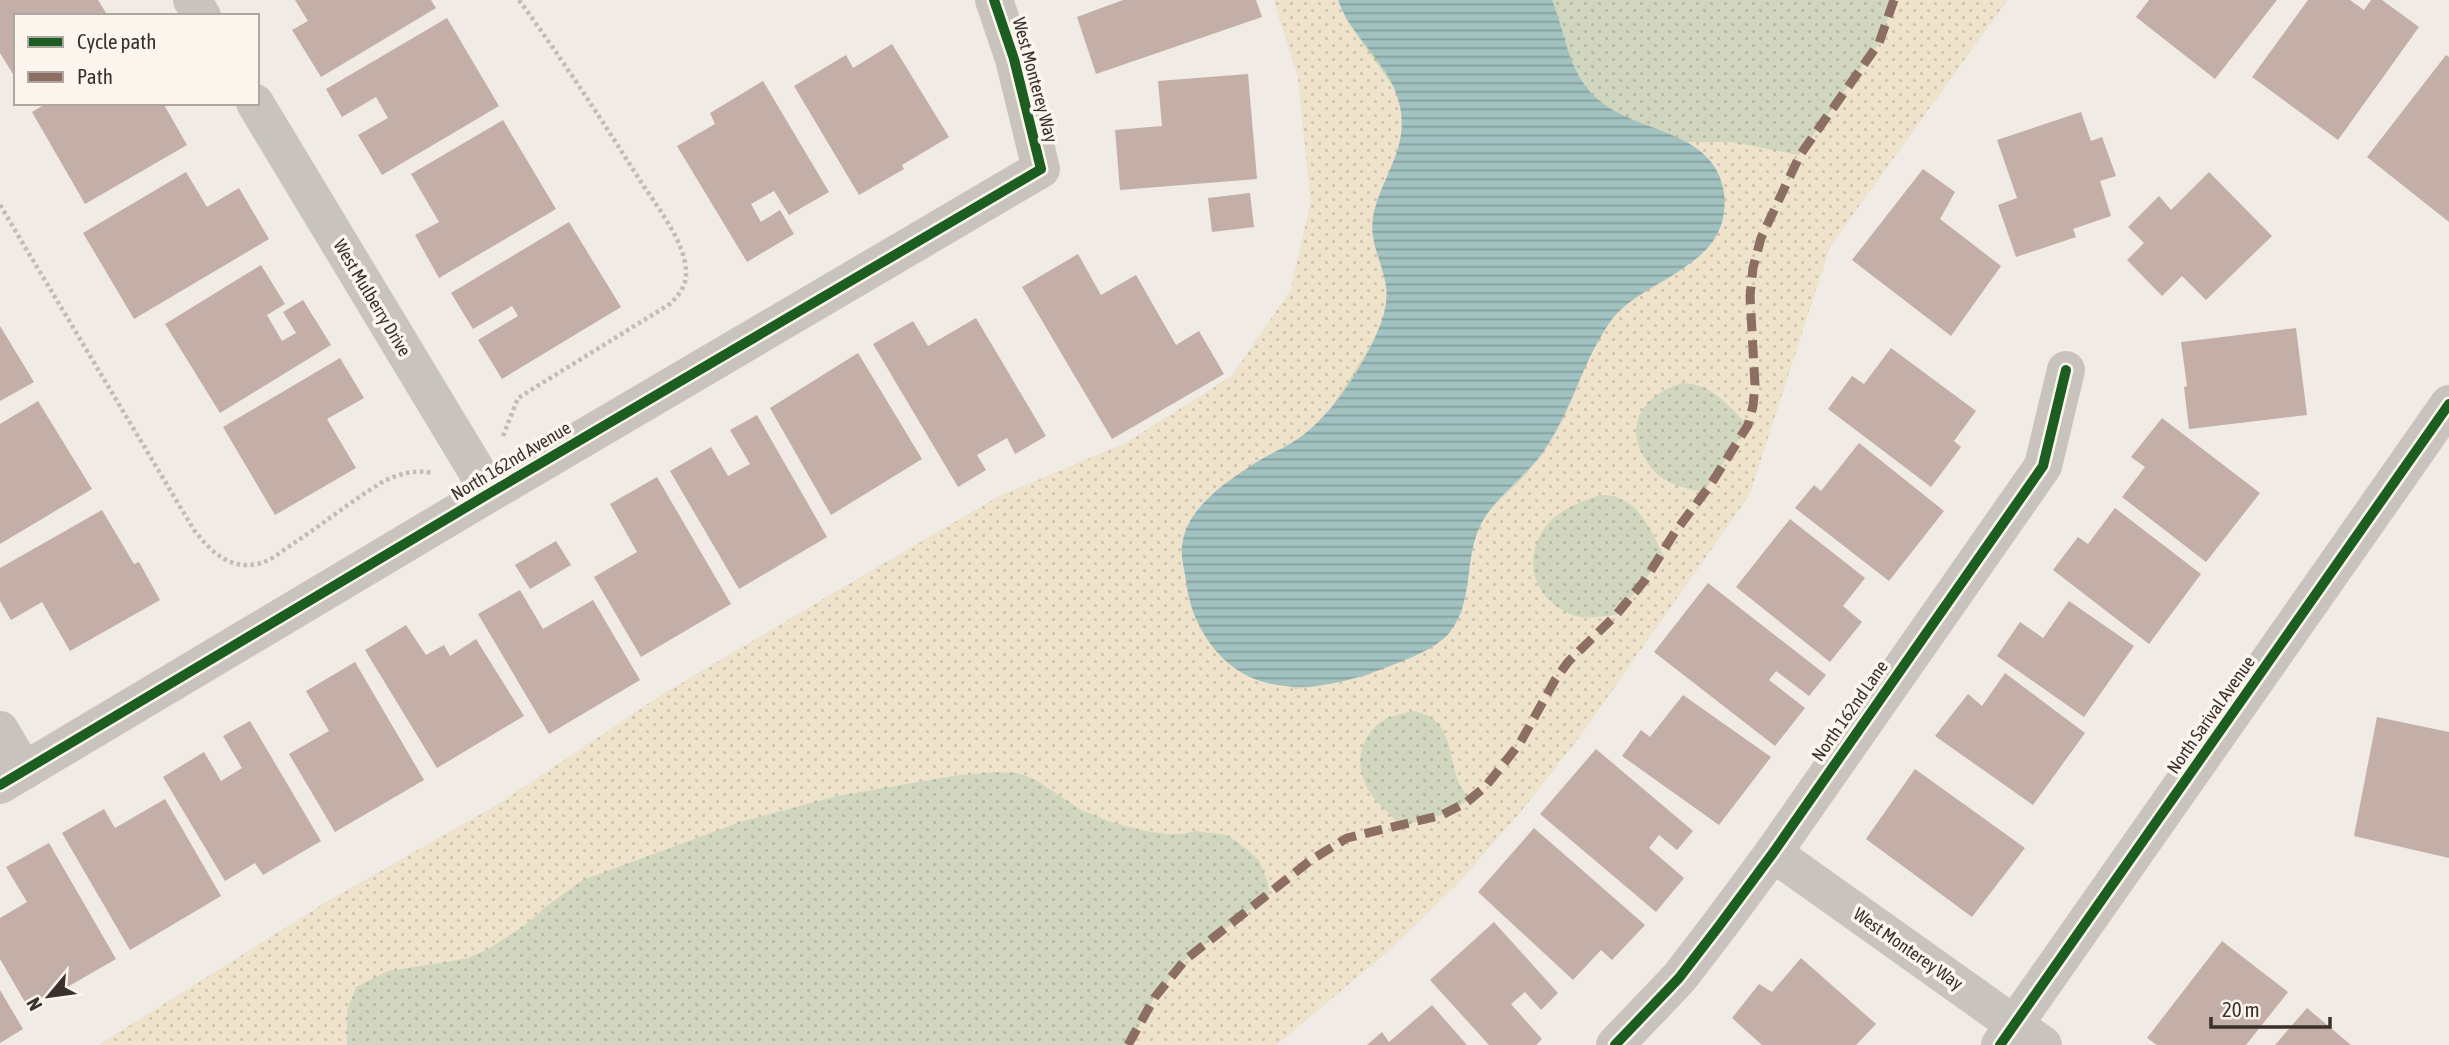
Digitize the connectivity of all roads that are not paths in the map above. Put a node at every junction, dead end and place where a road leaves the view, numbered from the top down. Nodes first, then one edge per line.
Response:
1 (994, 0) edge
2 (256, 105) edge
3 (1041, 169) joint
4 (2066, 370) dead end
5 (2449, 404) edge
6 (490, 493) junction
7 (0, 730) edge
8 (12, 778) edge
9 (1773, 853) junction
10 (2019, 1038) edge
11 (1615, 1045) edge

1 - 3 street, West Monterey Way
2 - 6 street, West Mulberry Drive
3 - 6 street, North 162nd Avenue
4 - 9 street, North 162nd Lane
5 - 10 street, North Sarival Avenue
6 - 8 street, North 162nd Avenue
7 - 8 street
9 - 10 street, West Monterey Way
9 - 11 street, North 162nd Lane

